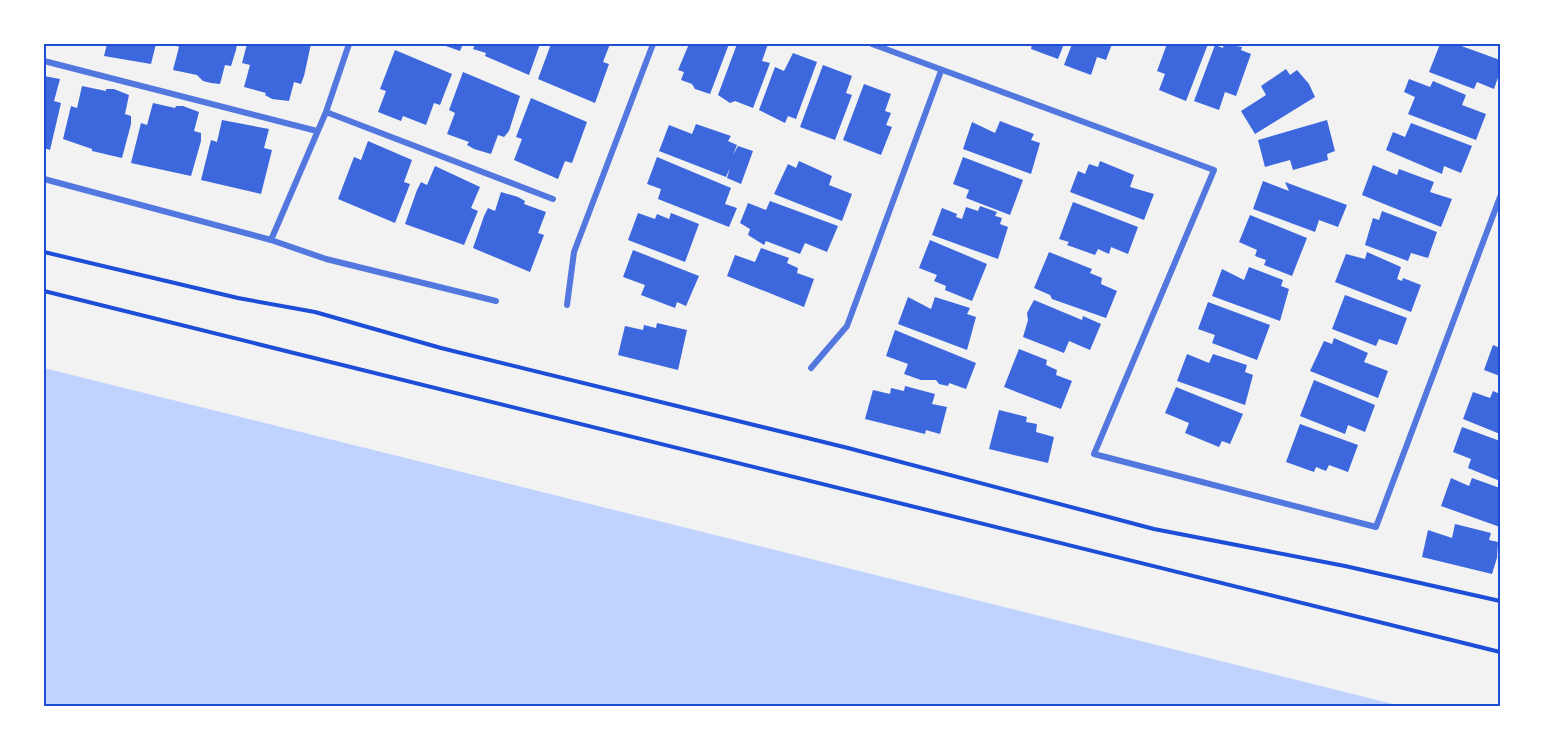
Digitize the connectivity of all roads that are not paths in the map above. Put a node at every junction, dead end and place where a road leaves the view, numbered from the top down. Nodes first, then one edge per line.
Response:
1 (349, 44) edge
2 (653, 44) edge
3 (872, 44) edge
4 (44, 61) edge
5 (941, 71) junction
6 (326, 112) junction
7 (316, 131) junction
8 (44, 179) edge
9 (1500, 197) edge
10 (553, 199) dead end
11 (271, 240) junction
12 (496, 301) dead end
13 (567, 304) dead end
14 (811, 368) dead end

1 - 6 street
2 - 13 street
3 - 5 street
4 - 7 street
5 - 9 street
5 - 14 street
6 - 7 street
6 - 10 street
7 - 11 street
8 - 11 street
11 - 12 street

